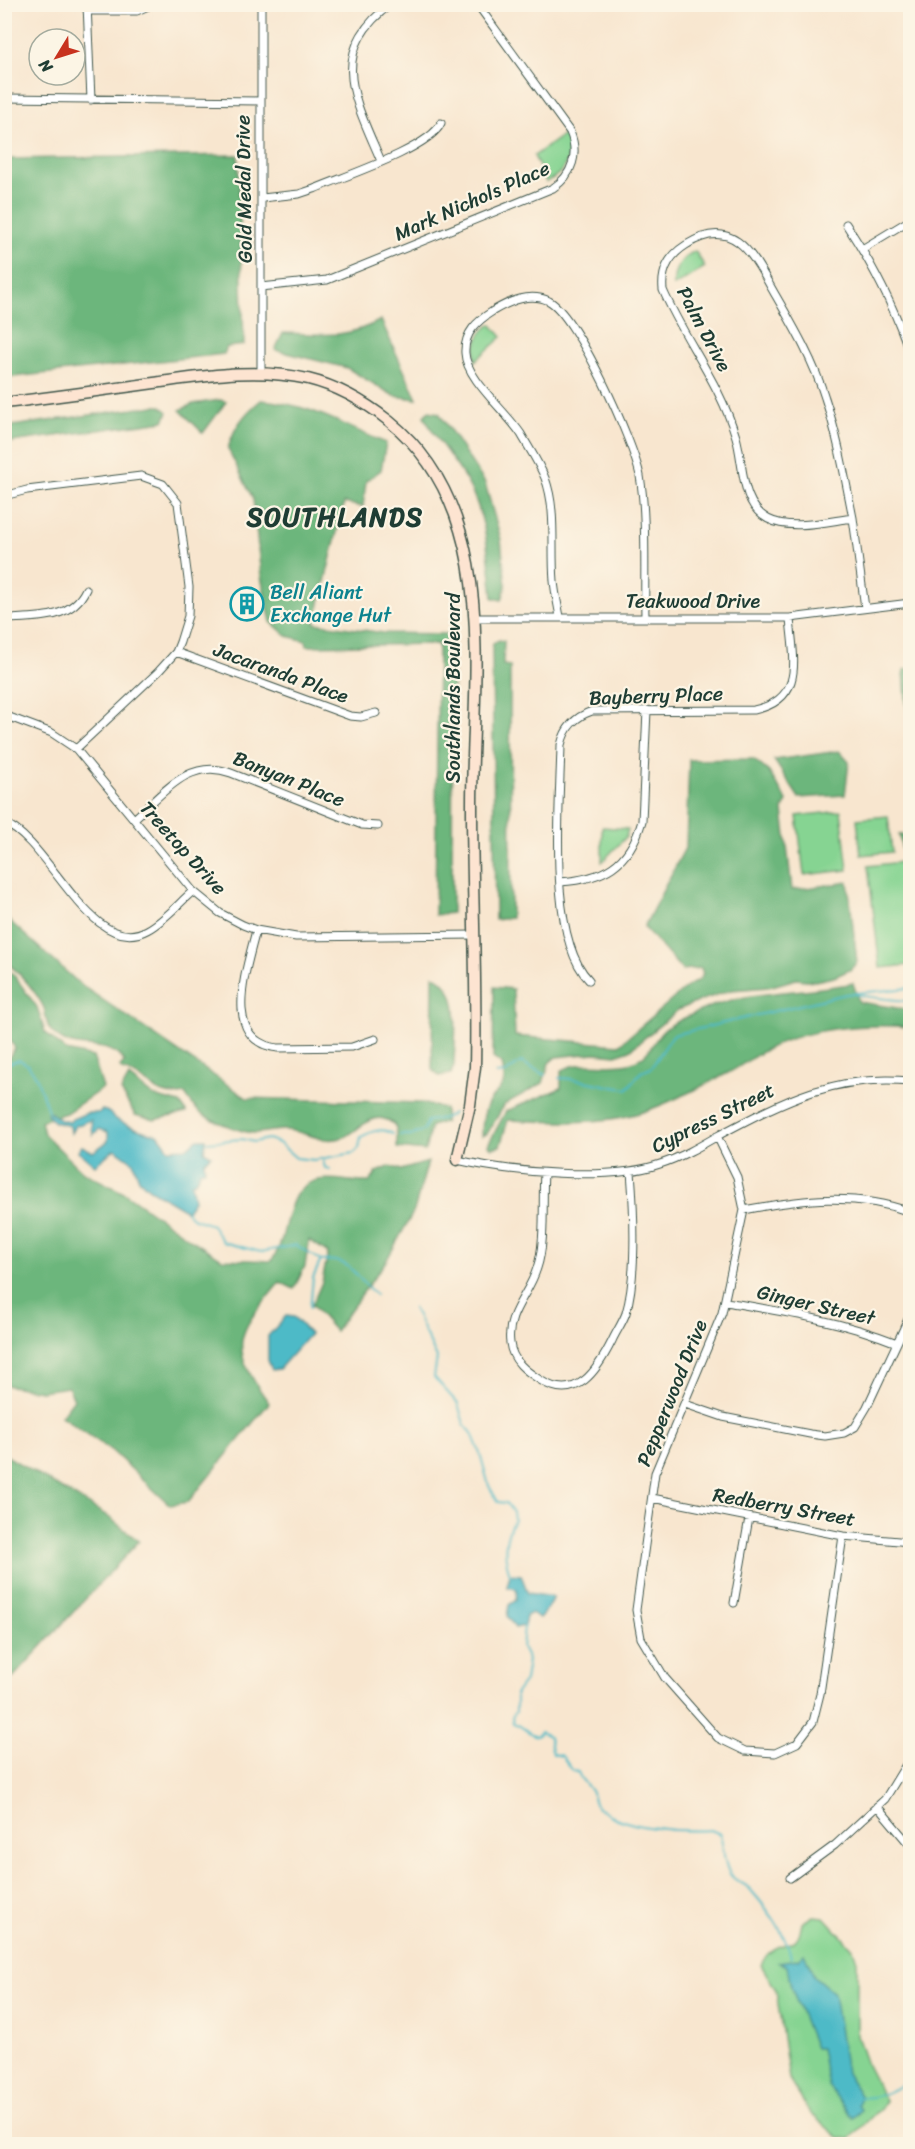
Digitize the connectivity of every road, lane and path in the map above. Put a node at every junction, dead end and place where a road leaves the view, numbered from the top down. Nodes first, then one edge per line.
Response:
1 (153, 4) edge
2 (261, 4) edge
3 (391, 4) edge
4 (477, 4) edge
5 (87, 8) edge
6 (4, 98) edge
7 (91, 100) junction
8 (260, 101) junction
9 (441, 123) dead end
10 (381, 161) junction
11 (262, 198) junction
12 (910, 220) edge
13 (846, 224) dead end
14 (862, 249) junction
15 (261, 287) junction
16 (910, 324) edge
17 (901, 326) junction
18 (910, 354) edge
19 (261, 373) junction
20 (4, 403) edge
21 (4, 496) edge
22 (853, 518) junction
23 (86, 589) dead end
24 (910, 603) edge
25 (865, 608) junction
26 (560, 617) junction
27 (645, 617) junction
28 (4, 618) edge
29 (474, 618) junction
30 (790, 618) junction
31 (176, 652) junction
32 (647, 710) junction
33 (376, 713) dead end
34 (4, 716) edge
35 (76, 749) junction
36 (134, 819) junction
37 (4, 823) edge
38 (378, 826) dead end
39 (560, 882) junction
40 (193, 891) junction
41 (256, 930) junction
42 (475, 935) junction
43 (589, 981) dead end
44 (375, 1039) dead end
45 (910, 1081) edge
46 (717, 1136) junction
47 (457, 1160) joint
48 (632, 1172) junction
49 (544, 1173) junction
50 (744, 1210) junction
51 (910, 1212) edge
52 (726, 1302) junction
53 (910, 1315) edge
54 (897, 1343) junction
55 (685, 1404) junction
56 (652, 1498) junction
57 (749, 1518) junction
58 (843, 1536) junction
59 (910, 1542) edge
60 (734, 1603) dead end
61 (910, 1758) edge
62 (877, 1806) junction
63 (909, 1844) edge
64 (790, 1878) dead end

1 - 5 street
2 - 8 street, Gold Medal Drive
3 - 10 street
4 - 15 street, Mark Nichols Place
5 - 7 street
6 - 7 street
7 - 8 street
8 - 11 street, Gold Medal Drive
9 - 10 street
10 - 11 street
11 - 15 street, Gold Medal Drive
12 - 14 street
13 - 14 street
14 - 17 street
15 - 19 street, Gold Medal Drive
16 - 17 street
17 - 18 street
19 - 20 main road, Southlands Boulevard
19 - 29 main road, Southlands Boulevard
21 - 31 street
22 - 22 street, Palm Drive
22 - 25 street, Palm Drive
23 - 28 street
24 - 25 street, Teakwood Drive
25 - 30 street, Teakwood Drive
26 - 27 street, Teakwood Drive
26 - 27 street
26 - 29 street, Teakwood Drive
27 - 30 street, Teakwood Drive
29 - 42 main road, Southlands Boulevard
30 - 32 street, Bayberry Place
31 - 33 street, Jacaranda Place
31 - 35 street
32 - 39 street
32 - 39 street, Bayberry Place
34 - 35 street, Treetop Drive
35 - 36 street, Treetop Drive
36 - 38 street, Banyan Place
36 - 40 street, Treetop Drive
37 - 40 street
39 - 43 street, Bayberry Place
40 - 41 street, Treetop Drive
41 - 42 street, Treetop Drive
41 - 44 street
42 - 47 main road, Southlands Boulevard
45 - 46 street, Cypress Street
46 - 48 street, Cypress Street
46 - 50 street, Pepperwood Drive
47 - 49 street, Cypress Street
48 - 49 street, Cypress Street
48 - 49 street
50 - 51 street
50 - 52 street, Pepperwood Drive
52 - 54 street, Ginger Street
52 - 55 street, Pepperwood Drive
53 - 54 street
54 - 55 street
55 - 56 street, Pepperwood Drive
56 - 57 street, Redberry Street
56 - 58 street, Pepperwood Drive
57 - 58 street, Redberry Street
57 - 60 street
58 - 59 street, Redberry Street
61 - 62 street
62 - 63 street
62 - 64 street

